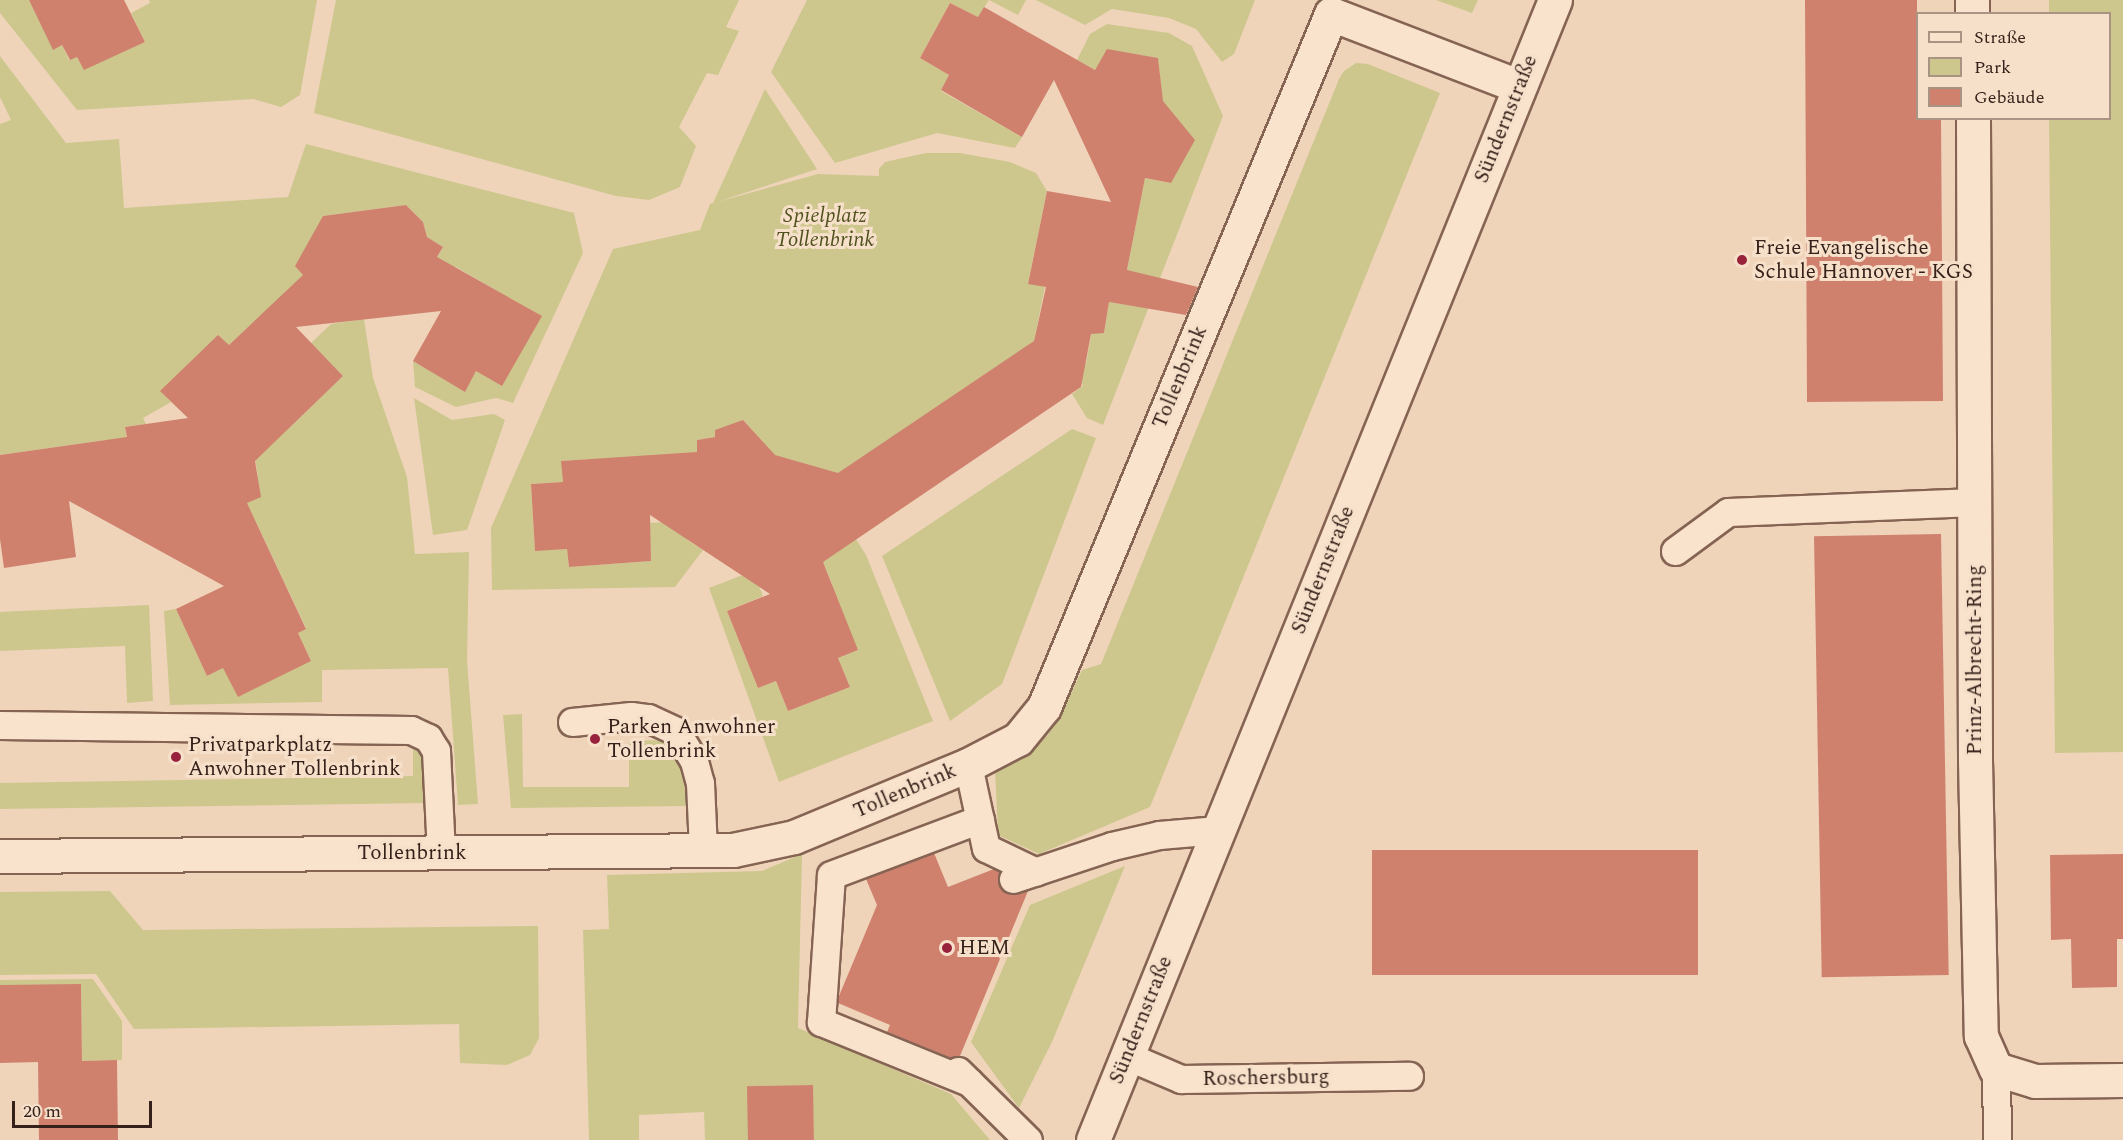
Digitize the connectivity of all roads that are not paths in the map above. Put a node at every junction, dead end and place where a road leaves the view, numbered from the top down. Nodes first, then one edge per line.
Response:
1 (1555, 0) edge
2 (1329, 7) edge
3 (1519, 86) junction
4 (1973, 120) edge
5 (1975, 502) junction
6 (1675, 550) dead end
7 (572, 722) dead end
8 (0, 725) edge
9 (968, 765) junction
10 (980, 819) junction
11 (1218, 830) junction
12 (703, 850) junction
13 (441, 853) junction
14 (0, 856) edge
15 (940, 1053) dead end
16 (1127, 1056) junction
17 (1996, 1069) junction
18 (1409, 1076) dead end
19 (2123, 1080) edge
20 (969, 1082) junction
21 (1028, 1140) edge
22 (1093, 1140) edge
23 (1997, 1140) edge

1 - 3 street, Sündernstraße
2 - 3 street, Tollenbrink
2 - 9 street, Tollenbrink
3 - 11 street, Sündernstraße
4 - 5 street, Prinz-Albrecht-Ring
5 - 6 lane
5 - 17 street, Prinz-Albrecht-Ring
7 - 12 lane
8 - 13 lane
9 - 10 lane
9 - 12 street, Tollenbrink
10 - 11 lane
10 - 20 lane
11 - 16 street, Sündernstraße
12 - 13 street, Tollenbrink
13 - 14 street, Tollenbrink
15 - 20 lane
16 - 18 lane, Roschersburg
16 - 22 street, Sündernstraße
17 - 19 street
17 - 23 lane
20 - 21 lane

